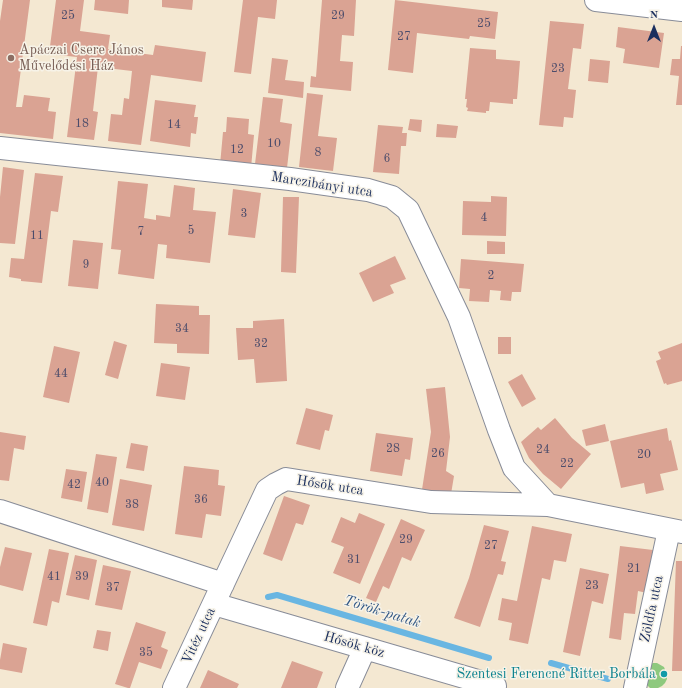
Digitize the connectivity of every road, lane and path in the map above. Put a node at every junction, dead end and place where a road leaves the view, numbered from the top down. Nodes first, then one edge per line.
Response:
1 (596, 0) edge
2 (682, 10) edge
3 (0, 148) edge
4 (548, 505) junction
5 (0, 511) edge
6 (675, 531) edge
7 (223, 584) junction
8 (214, 604) junction
9 (365, 648) junction
10 (494, 687) edge
11 (174, 688) edge
12 (347, 688) edge
13 (636, 688) edge

1 - 2 street
3 - 4 street, Marczibányi utca
4 - 6 street, Hősök utca
4 - 7 street, Hősök utca
5 - 7 street
6 - 13 street, Zöldfa utca
7 - 8 street, Vitéz utca
8 - 9 street, Hősök köz
8 - 11 street, Vitéz utca
9 - 10 street, Hősök köz
9 - 12 street

